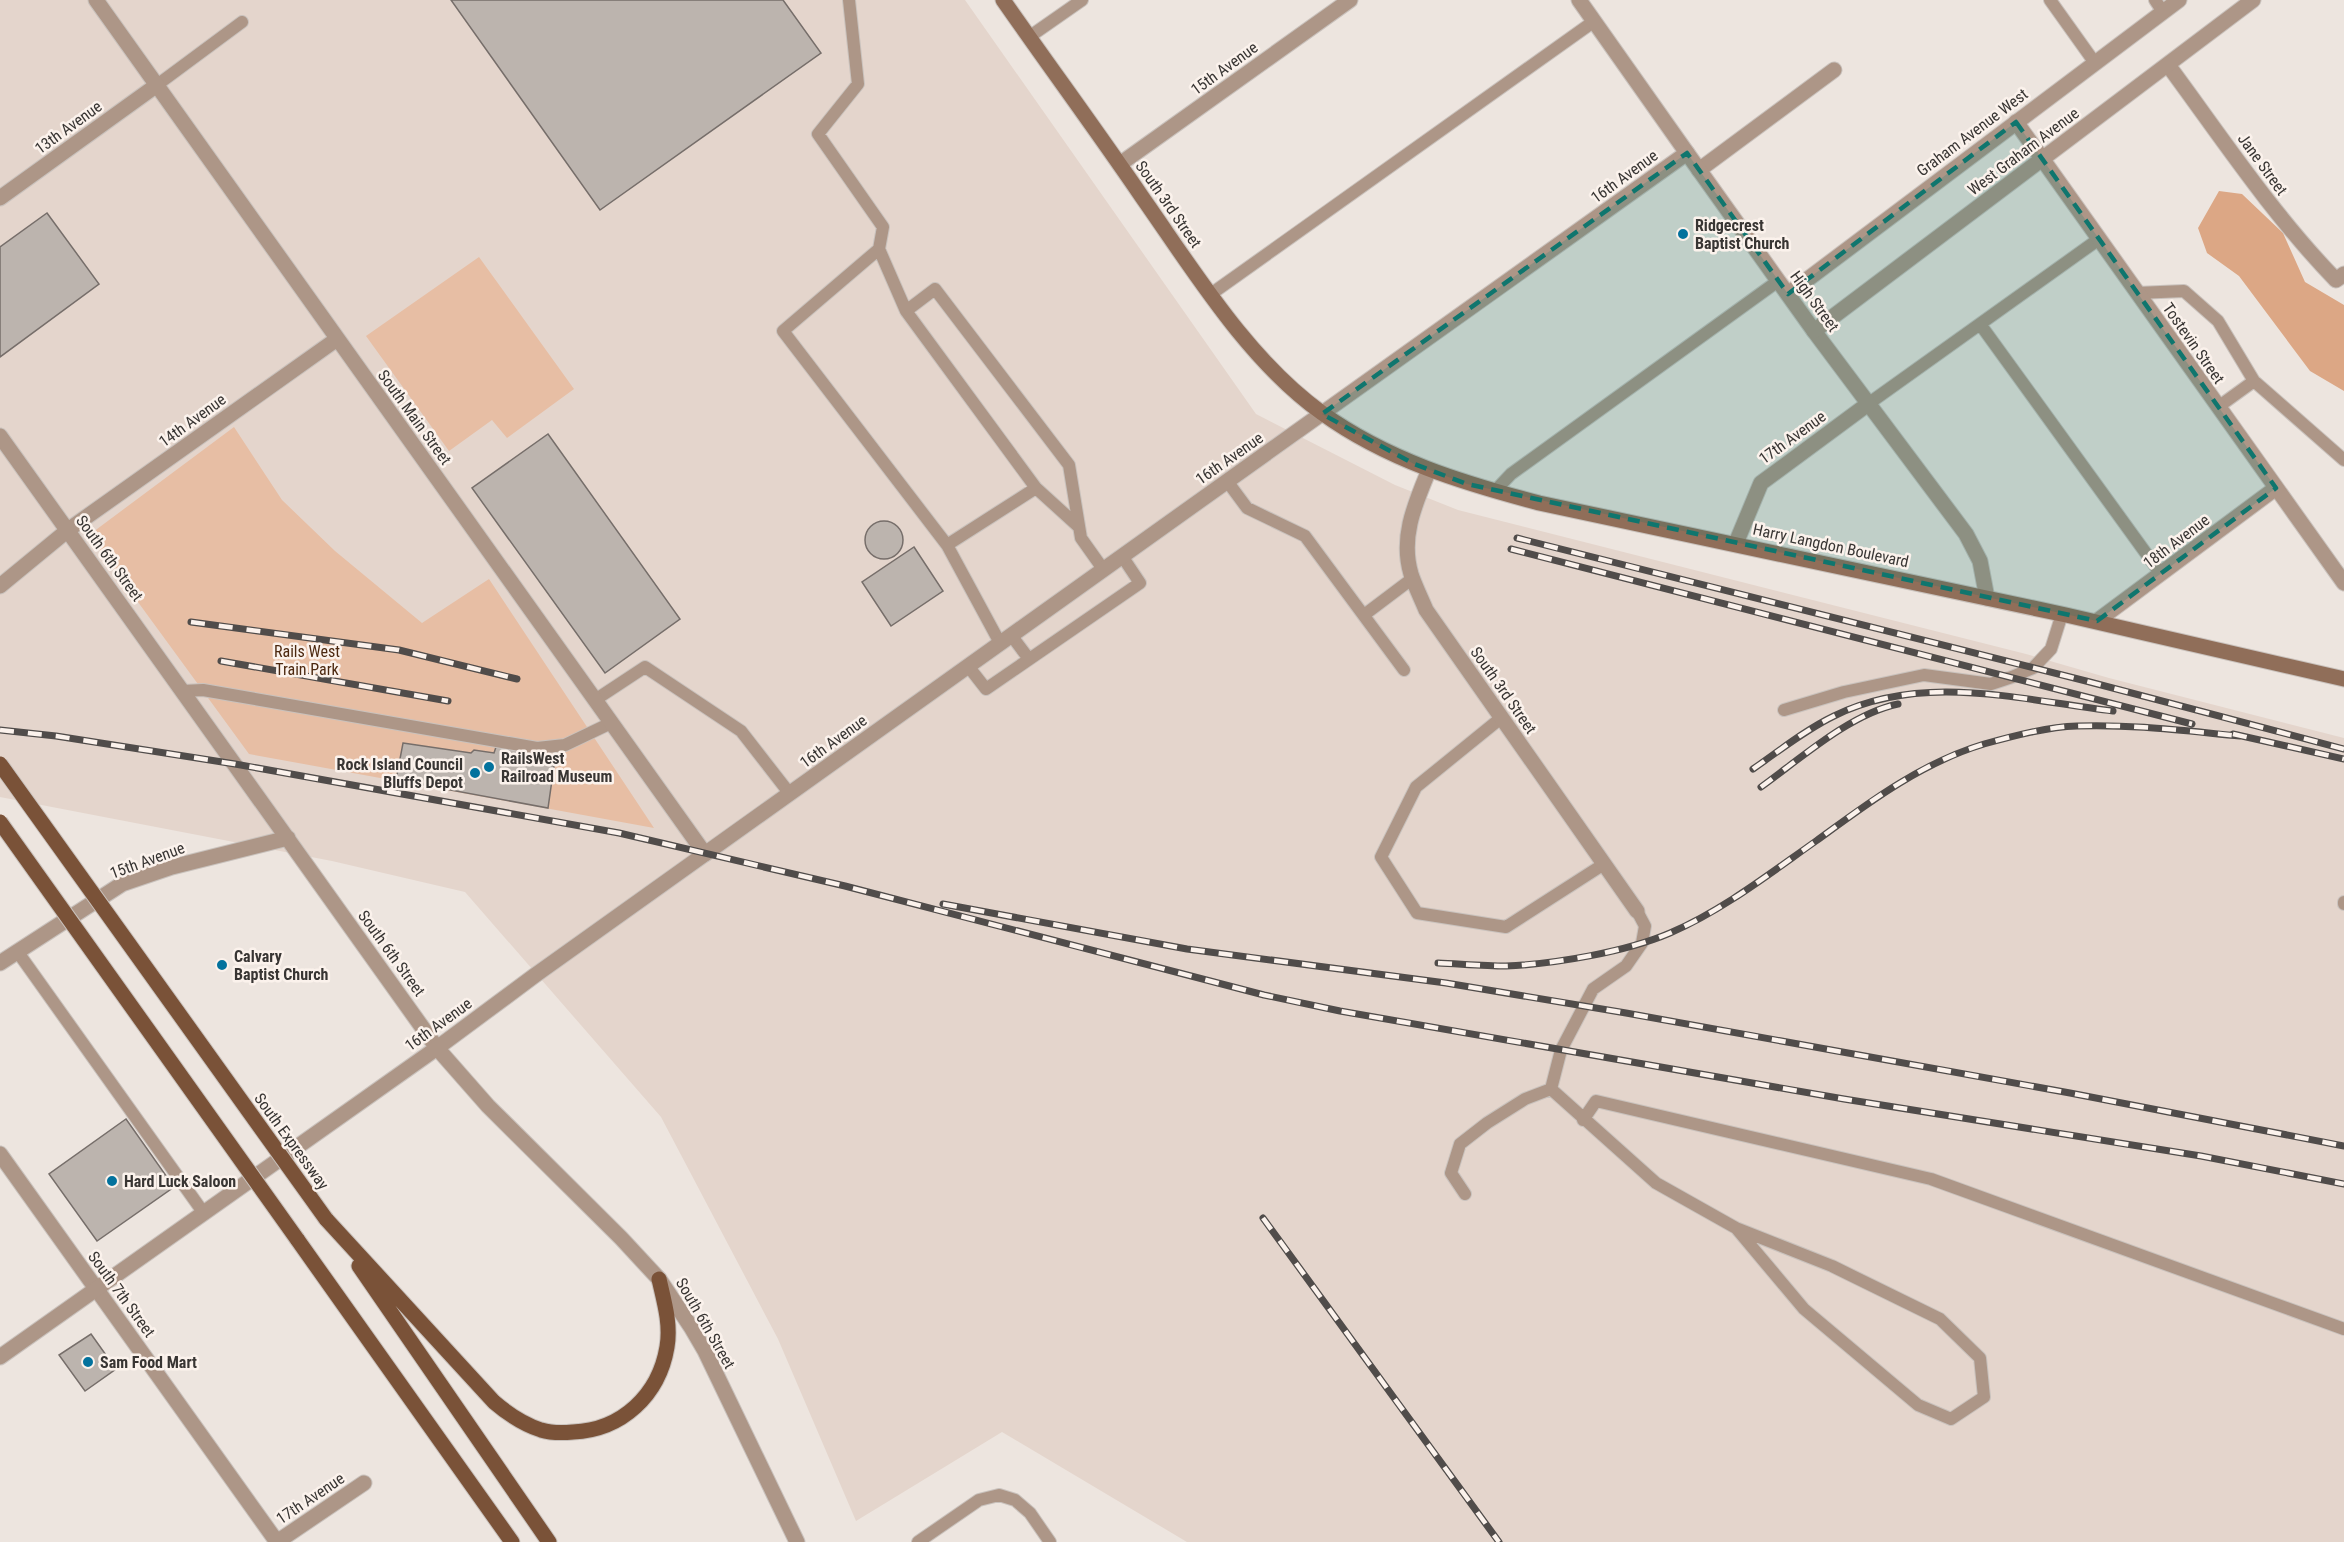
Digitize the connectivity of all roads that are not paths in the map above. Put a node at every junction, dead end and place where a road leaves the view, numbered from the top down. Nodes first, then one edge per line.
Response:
1 (96, 0) edge
2 (849, 0) edge
3 (1003, 0) edge
4 (1082, 0) edge
5 (1350, 0) edge
6 (1580, 0) edge
7 (2050, 0) edge
8 (2179, 0) edge
9 (2253, 0) edge
10 (2159, 6) edge
11 (242, 22) dead end
12 (1593, 22) junction
13 (1029, 37) junction
14 (2095, 63) junction
15 (2168, 64) junction
16 (1834, 70) dead end
17 (157, 85) junction
18 (2016, 122) junction
19 (1687, 153) junction
20 (2042, 158) junction
21 (1120, 164) junction
22 (1699, 170) junction
23 (0, 198) edge
24 (2098, 239) junction
25 (879, 249) junction
26 (2340, 277) edge
27 (1778, 281) junction
28 (2137, 293) junction
29 (1211, 294) junction
30 (1788, 294) junction
31 (906, 311) junction
32 (1980, 324) junction
33 (1814, 331) junction
34 (337, 339) junction
35 (2254, 381) junction
36 (1868, 404) junction
37 (2218, 407) junction
38 (1322, 414) junction
39 (0, 436) edge
40 (2344, 460) edge
41 (1429, 470) junction
42 (1227, 481) junction
43 (1036, 488) junction
44 (2276, 488) junction
45 (1495, 491) junction
46 (1080, 526) junction
47 (68, 530) junction
48 (1736, 543) junction
49 (946, 545) junction
50 (1122, 556) junction
51 (1103, 569) junction
52 (2162, 574) junction
53 (1413, 578) junction
54 (2344, 584) edge
55 (0, 586) edge
56 (1987, 598) junction
57 (2062, 614) junction
58 (1364, 615) junction
59 (2097, 621) junction
60 (1005, 639) junction
61 (1029, 659) junction
62 (968, 666) junction
63 (1404, 669) dead end
64 (2344, 679) edge
65 (183, 691) junction
66 (595, 700) junction
67 (1784, 710) dead end
68 (1501, 718) junction
69 (611, 723) junction
70 (0, 764) edge
71 (790, 794) junction
72 (0, 822) edge
73 (288, 838) junction
74 (705, 854) junction
75 (1604, 864) junction
76 (1637, 911) joint
77 (17, 951) junction
78 (0, 963) edge
79 (437, 1048) junction
80 (1551, 1089) junction
81 (1583, 1120) junction
82 (0, 1154) edge
83 (1465, 1194) dead end
84 (203, 1212) junction
85 (326, 1219) junction
86 (1736, 1228) junction
87 (659, 1279) junction
88 (96, 1289) junction
89 (2344, 1329) edge
90 (0, 1358) edge
91 (364, 1483) dead end
92 (277, 1542) edge
93 (512, 1542) edge
94 (549, 1542) edge
95 (797, 1542) edge
96 (918, 1542) edge
97 (1050, 1542) edge

1 - 17 street, South Main Street
2 - 25 lane
3 - 13 main road, South 3rd Street
4 - 13 lane
5 - 21 street, 15th Avenue
6 - 12 street, High Street
7 - 14 lane
8 - 10 street, Graham Avenue West
9 - 15 street, West Graham Avenue
10 - 14 street, Graham Avenue West
11 - 17 lane
12 - 19 street, High Street
12 - 29 lane
13 - 21 main road, South 3rd Street
14 - 18 street, Graham Avenue West
15 - 20 street, West Graham Avenue
15 - 26 street, Jane Street
16 - 22 street
17 - 23 street, 13th Avenue
17 - 34 street, South Main Street
18 - 20 street, Tostevin Street
18 - 30 street, Graham Avenue West
19 - 22 street, High Street
19 - 38 street, 16th Avenue
20 - 24 street, Tostevin Street
20 - 33 street, West Graham Avenue
21 - 29 main road, South 3rd Street
22 - 27 street, High Street
24 - 28 street, Tostevin Street
24 - 32 lane
25 - 31 lane
25 - 49 lane
27 - 30 street, High Street
27 - 45 lane
28 - 35 lane
28 - 37 street, Tostevin Street
29 - 38 main road, South 3rd Street
30 - 33 street, High Street
31 - 43 lane
31 - 46 lane
32 - 36 lane
32 - 52 lane
33 - 36 street, High Street
34 - 47 street, 14th Avenue
34 - 66 street, South Main Street
35 - 37 lane
35 - 40 lane
36 - 48 street, 17th Avenue
36 - 56 street, High Street
37 - 44 street, Tostevin Street
38 - 41 main road, Harry Langdon Boulevard
38 - 42 street, 16th Avenue
39 - 47 street, South 6th Street
41 - 45 main road, Harry Langdon Boulevard
41 - 53 street, South 3rd Street
42 - 50 street, 16th Avenue
42 - 58 lane
43 - 46 lane
43 - 49 lane
44 - 52 street, 18th Avenue
44 - 54 street, Tostevin Street
45 - 48 main road, Harry Langdon Boulevard
46 - 51 lane
47 - 55 street
47 - 65 street, South 6th Street
48 - 56 main road, Harry Langdon Boulevard
49 - 60 lane
50 - 51 street, 16th Avenue
50 - 61 lane
51 - 60 street, 16th Avenue
52 - 59 street, 18th Avenue
53 - 58 lane
53 - 68 street, South 3rd Street
56 - 57 main road, Harry Langdon Boulevard
57 - 59 main road, Harry Langdon Boulevard
57 - 67 lane
58 - 63 lane
59 - 64 main road, Harry Langdon Boulevard
60 - 61 lane
60 - 62 street, 16th Avenue
61 - 62 lane
62 - 71 street, 16th Avenue
65 - 69 lane
65 - 73 street, South 6th Street
66 - 69 street, South Main Street
66 - 71 lane
68 - 75 street, South 3rd Street
68 - 75 lane
69 - 74 street, South Main Street
70 - 85 main road, South Expressway, bridge
71 - 74 street, 16th Avenue
72 - 93 main road, bridge
73 - 77 street, 15th Avenue
73 - 79 street, South 6th Street
74 - 79 street, 16th Avenue
75 - 76 street, South 3rd Street
76 - 80 lane
77 - 78 street, 15th Avenue
77 - 84 lane
79 - 84 street, 16th Avenue
79 - 87 street, South 6th Street
80 - 81 lane
80 - 83 lane
81 - 86 lane
81 - 89 lane
82 - 88 street, South 7th Street
84 - 88 street, 16th Avenue
85 - 87 main road
85 - 94 main road, South Expressway
86 - 86 lane
87 - 95 street, South 6th Street
88 - 90 street, 16th Avenue
88 - 92 street, South 7th Street
91 - 92 street, 17th Avenue
96 - 97 lane

